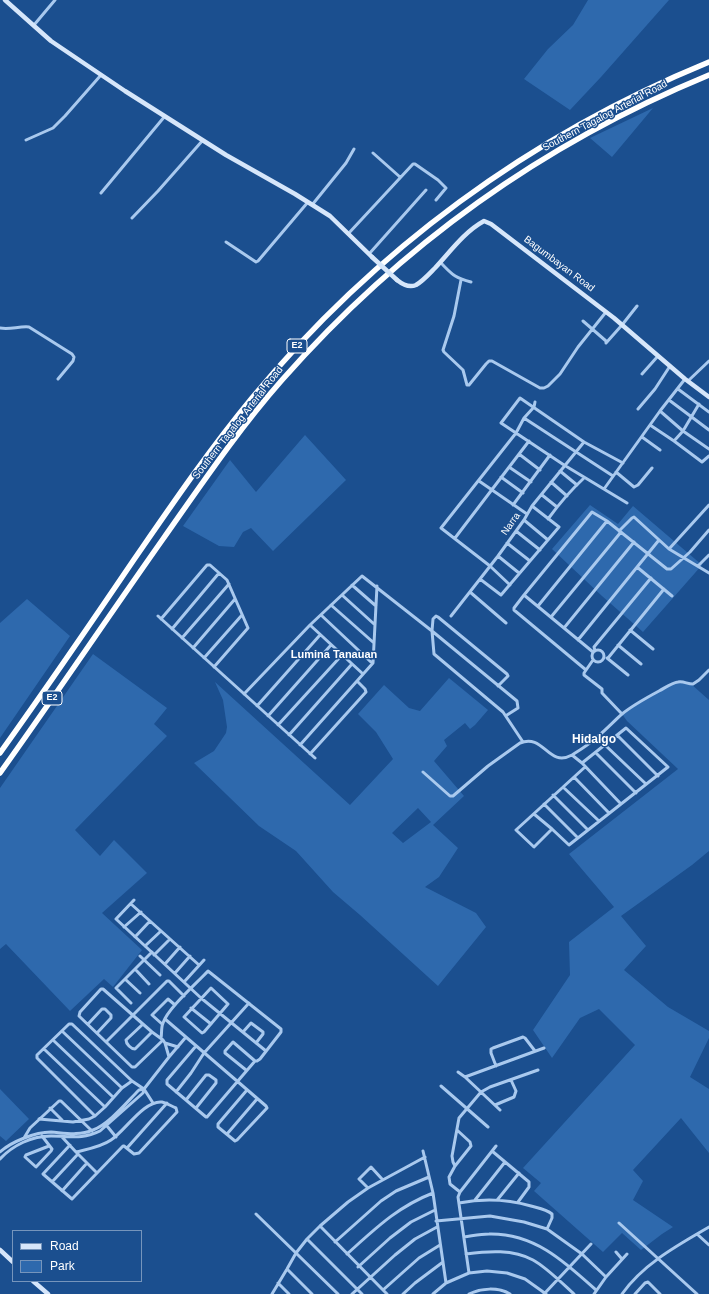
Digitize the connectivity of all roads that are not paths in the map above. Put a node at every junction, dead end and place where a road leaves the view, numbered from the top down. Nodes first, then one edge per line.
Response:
1 (4, 0) edge
2 (55, 0) edge
3 (34, 26) junction
4 (709, 62) edge
5 (101, 74) junction
6 (709, 75) edge
7 (165, 116) junction
8 (26, 140) dead end
9 (202, 140) junction
10 (354, 149) dead end
11 (373, 153) dead end
12 (400, 177) junction
13 (426, 190) dead end
14 (101, 193) dead end
15 (436, 200) dead end
16 (308, 202) junction
17 (312, 205) junction
18 (132, 218) dead end
19 (348, 234) junction
20 (226, 242) dead end
21 (370, 256) junction
22 (440, 262) junction
23 (461, 280) junction
24 (471, 282) dead end
25 (637, 306) dead end
26 (606, 312) junction
27 (583, 321) dead end
28 (622, 325) junction
29 (0, 328) edge
30 (593, 328) junction
31 (658, 356) junction
32 (709, 361) edge
33 (670, 366) junction
34 (642, 374) dead end
35 (58, 379) dead end
36 (686, 380) junction
37 (678, 389) junction
38 (709, 398) edge
39 (669, 400) junction
40 (535, 402) dead end
41 (699, 404) junction
42 (534, 408) junction
43 (638, 409) dead end
44 (660, 411) junction
45 (709, 412) edge
46 (691, 417) junction
47 (524, 418) junction
48 (650, 425) junction
49 (709, 430) edge
50 (683, 431) junction
51 (516, 433) junction
52 (642, 437) junction
53 (529, 441) junction
54 (674, 441) junction
55 (584, 442) junction
56 (709, 449) edge
57 (660, 450) dead end
58 (576, 452) junction
59 (519, 454) junction
60 (550, 455) junction
61 (709, 456) edge
62 (623, 463) junction
63 (564, 465) junction
64 (509, 467) junction
65 (652, 468) dead end
66 (540, 470) junction
67 (560, 471) junction
68 (616, 472) junction
69 (613, 476) junction
70 (501, 477) junction
71 (584, 478) junction
72 (479, 481) junction
73 (531, 482) junction
74 (551, 482) junction
75 (577, 485) junction
76 (604, 489) junction
77 (491, 490) junction
78 (523, 493) junction
79 (542, 495) junction
80 (567, 496) junction
81 (627, 503) dead end
82 (513, 505) junction
83 (709, 505) edge
84 (532, 506) junction
85 (557, 507) junction
86 (527, 514) junction
87 (548, 519) junction
88 (524, 520) junction
89 (607, 521) junction
90 (709, 530) edge
91 (516, 531) junction
92 (620, 531) junction
93 (455, 538) junction
94 (548, 540) junction
95 (659, 540) junction
96 (634, 542) junction
97 (507, 543) junction
98 (669, 549) junction
99 (540, 550) junction
100 (648, 554) junction
101 (709, 555) edge
102 (498, 556) junction
103 (683, 558) junction
104 (530, 561) junction
105 (490, 566) junction
106 (637, 566) junction
107 (698, 566) junction
108 (219, 573) junction
109 (519, 573) junction
110 (709, 573) edge
111 (651, 578) junction
112 (480, 579) junction
113 (229, 584) junction
114 (352, 585) junction
115 (510, 585) junction
116 (377, 586) junction
117 (664, 589) junction
118 (470, 592) junction
119 (342, 595) junction
120 (524, 595) junction
121 (672, 596) dead end
122 (236, 599) junction
123 (331, 605) junction
124 (376, 606) junction
125 (538, 606) junction
126 (242, 614) junction
127 (158, 616) dead end
128 (321, 616) junction
129 (451, 616) dead end
130 (551, 617) junction
131 (161, 619) junction
132 (506, 622) dead end
133 (310, 625) junction
134 (375, 625) junction
135 (564, 628) junction
136 (172, 629) junction
137 (630, 630) junction
138 (432, 631) junction
139 (320, 635) junction
140 (182, 638) junction
141 (578, 640) junction
142 (374, 643) junction
143 (331, 645) junction
144 (618, 645) junction
145 (193, 648) junction
146 (653, 649) dead end
147 (594, 651) junction
148 (342, 655) junction
149 (604, 656) junction
150 (204, 658) junction
151 (608, 658) junction
152 (593, 660) junction
153 (373, 663) junction
154 (352, 664) junction
155 (641, 664) dead end
156 (214, 667) junction
157 (586, 670) junction
158 (709, 670) edge
159 (363, 674) junction
160 (628, 675) dead end
161 (356, 681) junction
162 (498, 686) junction
163 (244, 694) junction
164 (257, 706) junction
165 (622, 714) junction
166 (507, 715) junction
167 (268, 716) junction
168 (278, 725) junction
169 (289, 735) junction
170 (617, 735) junction
171 (522, 742) junction
172 (300, 745) junction
173 (605, 745) junction
174 (0, 753) edge
175 (596, 753) junction
176 (310, 754) junction
177 (572, 755) junction
178 (314, 758) dead end
179 (582, 764) junction
180 (585, 767) junction
181 (423, 772) dead end
182 (0, 773) edge
183 (658, 776) junction
184 (574, 777) junction
185 (646, 784) junction
186 (563, 787) junction
187 (636, 793) junction
188 (554, 795) junction
189 (544, 804) junction
190 (621, 804) junction
191 (609, 813) junction
192 (534, 814) junction
193 (598, 821) junction
194 (552, 829) junction
195 (588, 830) junction
196 (578, 838) junction
197 (134, 900) dead end
198 (131, 904) junction
199 (141, 912) junction
200 (150, 921) junction
201 (124, 927) junction
202 (161, 930) junction
203 (135, 937) junction
204 (170, 939) junction
205 (145, 946) junction
206 (180, 947) junction
207 (153, 954) junction
208 (140, 956) dead end
209 (190, 956) junction
210 (144, 960) junction
211 (204, 960) dead end
212 (165, 964) junction
213 (199, 965) junction
214 (135, 969) junction
215 (174, 973) junction
216 (160, 975) dead end
217 (125, 978) junction
218 (184, 982) junction
219 (149, 984) dead end
220 (191, 988) junction
221 (140, 993) dead end
222 (184, 996) junction
223 (201, 998) junction
224 (131, 1003) dead end
225 (249, 1003) junction
226 (175, 1005) junction
227 (192, 1008) junction
228 (220, 1014) junction
229 (133, 1015) junction
230 (165, 1019) junction
231 (231, 1023) junction
232 (88, 1024) junction
233 (143, 1024) junction
234 (162, 1024) junction
235 (211, 1024) junction
236 (62, 1031) junction
237 (152, 1032) junction
238 (243, 1032) junction
239 (97, 1033) junction
240 (186, 1037) junction
241 (162, 1039) junction
242 (53, 1040) junction
243 (106, 1042) junction
244 (165, 1043) junction
245 (256, 1043) junction
246 (196, 1046) junction
247 (178, 1047) junction
248 (544, 1048) dead end
249 (44, 1049) junction
250 (535, 1051) junction
251 (266, 1052) junction
252 (204, 1053) junction
253 (169, 1057) junction
254 (255, 1061) junction
255 (496, 1066) junction
256 (246, 1070) junction
257 (538, 1070) dead end
258 (458, 1072) dead end
259 (466, 1077) junction
260 (511, 1080) junction
261 (132, 1081) junction
262 (237, 1081) junction
263 (441, 1086) dead end
264 (122, 1088) junction
265 (144, 1089) junction
266 (247, 1090) junction
267 (176, 1092) junction
268 (481, 1092) junction
269 (114, 1097) junction
270 (257, 1099) junction
271 (186, 1100) junction
272 (154, 1102) junction
273 (167, 1103) junction
274 (495, 1105) junction
275 (105, 1107) junction
276 (50, 1108) junction
277 (196, 1108) junction
278 (467, 1109) junction
279 (500, 1110) dead end
280 (95, 1116) junction
281 (39, 1119) junction
282 (62, 1120) junction
283 (81, 1121) junction
284 (106, 1125) junction
285 (488, 1127) dead end
286 (457, 1130) junction
287 (93, 1132) junction
288 (58, 1133) junction
289 (227, 1134) junction
290 (41, 1135) junction
291 (61, 1137) junction
292 (116, 1137) junction
293 (24, 1140) junction
294 (0, 1146) edge
295 (49, 1146) junction
296 (70, 1146) junction
297 (496, 1146) dead end
298 (127, 1148) junction
299 (3, 1149) junction
300 (423, 1150) dead end
301 (0, 1152) edge
302 (6, 1152) junction
303 (492, 1152) junction
304 (77, 1153) junction
305 (425, 1157) junction
306 (0, 1159) edge
307 (505, 1162) junction
308 (87, 1163) junction
309 (455, 1166) junction
310 (97, 1172) junction
311 (519, 1173) junction
312 (429, 1176) junction
313 (382, 1179) junction
314 (52, 1182) junction
315 (368, 1188) junction
316 (62, 1191) junction
317 (460, 1192) junction
318 (433, 1193) junction
319 (498, 1199) junction
320 (475, 1200) junction
321 (518, 1202) junction
322 (459, 1203) junction
323 (435, 1210) junction
324 (256, 1214) dead end
325 (461, 1218) junction
326 (436, 1221) junction
327 (619, 1223) dead end
328 (320, 1226) junction
329 (437, 1227) junction
330 (709, 1227) edge
331 (547, 1229) junction
332 (697, 1234) junction
333 (464, 1237) junction
334 (307, 1239) junction
335 (335, 1242) junction
336 (591, 1244) dead end
337 (440, 1245) junction
338 (709, 1245) edge
339 (0, 1250) edge
340 (616, 1252) dead end
341 (296, 1253) junction
342 (347, 1254) junction
343 (466, 1254) junction
344 (582, 1254) junction
345 (627, 1254) dead end
346 (622, 1259) junction
347 (658, 1259) junction
348 (12, 1261) edge
349 (442, 1262) junction
350 (358, 1267) junction
351 (570, 1267) junction
352 (288, 1269) junction
353 (469, 1273) junction
354 (606, 1277) junction
355 (370, 1279) junction
356 (559, 1280) junction
357 (34, 1282) edge
358 (278, 1283) junction
359 (446, 1283) junction
360 (357, 1290) junction
361 (383, 1290) junction
362 (481, 1290) junction
363 (596, 1290) junction
364 (48, 1294) edge
365 (272, 1294) edge
366 (289, 1294) edge
367 (312, 1294) edge
368 (338, 1294) edge
369 (352, 1294) edge
370 (362, 1294) edge
371 (387, 1294) edge
372 (403, 1294) edge
373 (433, 1294) edge
374 (469, 1294) edge
375 (485, 1294) edge
376 (510, 1294) edge
377 (545, 1294) edge
378 (574, 1294) edge
379 (594, 1294) edge
380 (622, 1294) edge
381 (635, 1294) edge
382 (660, 1294) edge
383 (697, 1294) edge

1 - 3 street
2 - 3 street
3 - 5 street
4 - 174 highway, Southern Tagalog Arterial Road / E2
5 - 7 street
5 - 8 street
6 - 182 highway, Southern Tagalog Arterial Road / E2
7 - 9 street
7 - 14 street
9 - 16 street
9 - 18 street
10 - 17 street
11 - 12 street
12 - 15 street
12 - 19 street
13 - 21 street
16 - 17 street
16 - 20 street
17 - 19 street
19 - 21 street
21 - 22 street, Bagumbayan Road, bridge
22 - 23 street
22 - 26 street, Bagumbayan Road
23 - 24 street
23 - 30 street
25 - 28 street
26 - 28 street, Bagumbayan Road
26 - 30 street
27 - 30 street
28 - 30 street
28 - 31 street, Bagumbayan Road
29 - 35 street
31 - 33 street, Bagumbayan Road
31 - 34 street
32 - 36 street
33 - 36 street, Bagumbayan Road
33 - 43 street
36 - 37 street
36 - 38 street, Bagumbayan Road
37 - 39 street
37 - 41 street
39 - 44 street
39 - 46 street
40 - 42 street
41 - 45 street
41 - 46 street
42 - 47 street
42 - 51 street
42 - 55 street
44 - 48 street
44 - 50 street
46 - 49 street
46 - 50 street
47 - 51 street
47 - 58 street
48 - 52 street
48 - 54 street
50 - 54 street
50 - 56 street
51 - 53 street
51 - 72 street
52 - 57 street
52 - 62 street
53 - 59 street
53 - 60 street
54 - 61 street
55 - 58 street, Narra
55 - 62 street
58 - 63 street, Narra
58 - 69 street
59 - 64 street
59 - 66 street
60 - 63 street
60 - 66 street
62 - 68 street
63 - 67 street, Narra
63 - 71 street
64 - 70 street
64 - 73 street
65 - 68 street
66 - 73 street
67 - 74 street, Narra
67 - 75 street
68 - 69 street
69 - 76 street
70 - 77 street
70 - 78 street
71 - 75 street
71 - 76 street
72 - 77 street
72 - 93 street
73 - 78 street
74 - 79 street, Narra
74 - 80 street
75 - 80 street
76 - 81 street
77 - 82 street
77 - 93 street
78 - 82 street
79 - 84 street, Narra
79 - 85 street
80 - 85 street
82 - 86 street
83 - 98 street
84 - 86 street, Narra
84 - 87 street
85 - 87 street
86 - 88 street, Narra
87 - 94 street
88 - 91 street, Narra
88 - 94 street
89 - 92 street
89 - 120 street
89 - 125 street
90 - 103 street
91 - 97 street, Narra
91 - 99 street
92 - 95 street
92 - 96 street
92 - 130 street
93 - 105 street
94 - 99 street
95 - 98 street
95 - 100 street
96 - 100 street
96 - 135 street
97 - 102 street, Narra
97 - 104 street
98 - 103 street
99 - 104 street
100 - 103 street
100 - 106 street
101 - 107 street
102 - 105 street, Narra
102 - 109 street
103 - 107 street
104 - 109 street
105 - 112 street, Narra
105 - 115 street
106 - 111 street
106 - 141 street
107 - 110 street
108 - 113 street
108 - 131 street
108 - 136 street
109 - 115 street
111 - 117 street
111 - 147 street
112 - 115 street
112 - 118 street, Narra
113 - 122 street
113 - 140 street
114 - 116 street
114 - 119 street
114 - 124 street
116 - 124 street
116 - 138 street
117 - 121 street
117 - 137 street
118 - 129 street, Narra
118 - 132 street
119 - 123 street
119 - 134 street
120 - 125 street
120 - 157 street
122 - 126 street
122 - 145 street
123 - 128 street
123 - 142 street
124 - 134 street
125 - 130 street
126 - 150 street
126 - 156 street
127 - 131 street
128 - 133 street
128 - 153 street
130 - 135 street
131 - 136 street
133 - 139 street
133 - 163 street
134 - 142 street
135 - 141 street
136 - 140 street
137 - 144 street
137 - 146 street
138 - 162 street
138 - 162 street
138 - 166 street
139 - 143 street
139 - 164 street
140 - 145 street
141 - 147 street
142 - 153 street
143 - 148 street
143 - 167 street
144 - 151 street
144 - 155 street
145 - 150 street
147 - 149 street
147 - 152 street
148 - 154 street
148 - 168 street
149 - 151 street
149 - 152 street
150 - 156 street
151 - 160 street
152 - 157 street
153 - 159 street
154 - 159 street
154 - 169 street
156 - 163 street
157 - 165 street
158 - 165 street
159 - 161 street
161 - 172 street
161 - 176 street
162 - 166 street
163 - 164 street
164 - 167 street
165 - 177 street
166 - 171 street
167 - 168 street
168 - 169 street
169 - 172 street
170 - 173 street
170 - 183 street
170 - 183 street
171 - 177 street
171 - 181 street
172 - 176 street
173 - 175 street
173 - 185 street
175 - 179 street
175 - 187 street
176 - 178 street
177 - 179 street
179 - 180 street
180 - 184 street
180 - 190 street
183 - 185 street
184 - 186 street
184 - 191 street
185 - 187 street
186 - 188 street
186 - 193 street
187 - 190 street
188 - 189 street
188 - 195 street
189 - 192 street
189 - 196 street
190 - 191 street
191 - 193 street
192 - 194 street
192 - 194 street
193 - 195 street
194 - 196 street
195 - 196 street
197 - 198 street
198 - 199 street
198 - 201 street
199 - 200 street
199 - 201 street
200 - 202 street
200 - 203 street
201 - 203 street
202 - 204 street
202 - 205 street
203 - 205 street
204 - 206 street
204 - 207 street
205 - 207 street
206 - 209 street
206 - 212 street
207 - 210 street
207 - 212 street
208 - 210 street
209 - 213 street
209 - 215 street
210 - 214 street
210 - 216 street
211 - 213 street
212 - 215 street
213 - 218 street
214 - 217 street
214 - 219 street
215 - 218 street
217 - 221 street
217 - 224 street
218 - 220 street
220 - 222 street
220 - 223 street
220 - 225 street
222 - 226 street
222 - 229 street
223 - 227 street
223 - 228 street
223 - 228 street
225 - 231 street
225 - 251 street
226 - 230 street
226 - 234 street
227 - 235 street
227 - 235 street
228 - 231 street
228 - 235 street
229 - 232 street
229 - 233 street
229 - 243 street
230 - 234 street
230 - 240 street
231 - 238 street
231 - 252 street
232 - 239 street
232 - 239 street
233 - 237 street
233 - 237 street
234 - 241 street
236 - 242 street
236 - 261 street
236 - 264 street
237 - 241 street
238 - 245 street
238 - 245 street
239 - 243 street
240 - 246 street
240 - 247 street
241 - 243 street
241 - 244 street
242 - 249 street
242 - 269 street
244 - 247 street
244 - 253 street
245 - 251 street
246 - 252 street
246 - 267 street
247 - 253 street
248 - 250 street
249 - 275 street
249 - 280 street
250 - 255 street
250 - 255 street
251 - 254 street
252 - 262 street
252 - 267 street
253 - 265 street
254 - 256 street
254 - 256 street
255 - 259 street
256 - 262 street
257 - 260 street
258 - 259 street
259 - 268 street
260 - 268 street
260 - 274 street
261 - 264 street
261 - 265 street
262 - 266 street
262 - 277 street
263 - 278 street
264 - 269 street
265 - 272 street
265 - 284 street
266 - 270 street
266 - 289 street
267 - 271 street
268 - 274 street
268 - 278 street
269 - 275 street
270 - 289 street
270 - 289 street
271 - 277 street
271 - 277 street
272 - 273 street
272 - 292 street
273 - 298 street
273 - 298 street
274 - 279 street
275 - 280 street
276 - 281 street
276 - 282 street
276 - 283 street
278 - 285 street
278 - 286 street
280 - 283 street
281 - 282 street
281 - 293 street
282 - 283 street
283 - 287 street
284 - 287 street
284 - 292 street
286 - 309 street
286 - 309 street
287 - 288 street
287 - 291 street
288 - 290 street
288 - 291 street
290 - 291 street
290 - 293 street
290 - 295 street
291 - 296 street
292 - 304 street
293 - 299 street
293 - 302 street
294 - 299 street
295 - 295 street
296 - 304 street
296 - 314 street
297 - 303 street
298 - 310 street
299 - 301 street
299 - 302 street
300 - 305 street
302 - 306 street
303 - 307 street
303 - 317 street
304 - 308 street
304 - 314 street
305 - 312 street
305 - 313 street
307 - 311 street
307 - 320 street
308 - 310 street
308 - 316 street
309 - 317 street
310 - 316 street
311 - 319 street
311 - 321 street
312 - 318 street
312 - 335 street
313 - 315 street
313 - 315 street
314 - 316 street
315 - 328 street
317 - 322 street
318 - 323 street
318 - 342 street
319 - 320 street
319 - 321 street
320 - 322 street
321 - 331 street
322 - 325 street
323 - 326 street
323 - 350 street
324 - 341 street
325 - 326 street
325 - 331 street
325 - 333 street
326 - 329 street
327 - 347 street
328 - 334 street
328 - 335 street
329 - 337 street
329 - 355 street
330 - 332 street
331 - 344 street
332 - 338 street
332 - 347 street
333 - 343 street
333 - 351 street
334 - 341 street
334 - 360 street
335 - 342 street
336 - 344 street
337 - 349 street
337 - 361 street
339 - 348 street
340 - 346 street
341 - 352 street
341 - 368 street
342 - 350 street
343 - 353 street
343 - 356 street
344 - 351 street
344 - 354 street
345 - 346 street
346 - 354 street
347 - 380 street
347 - 383 street
349 - 359 street
349 - 372 street
350 - 355 street
351 - 356 street
351 - 363 street
352 - 358 street
352 - 367 street
353 - 359 street
353 - 377 street
354 - 363 street
355 - 360 street
355 - 361 street
356 - 377 street
356 - 378 street
357 - 364 street
358 - 365 street
358 - 366 street
359 - 373 street
360 - 369 street
360 - 370 street
361 - 371 street
362 - 374 street
362 - 375 street
362 - 376 street
363 - 379 street
381 - 382 street

